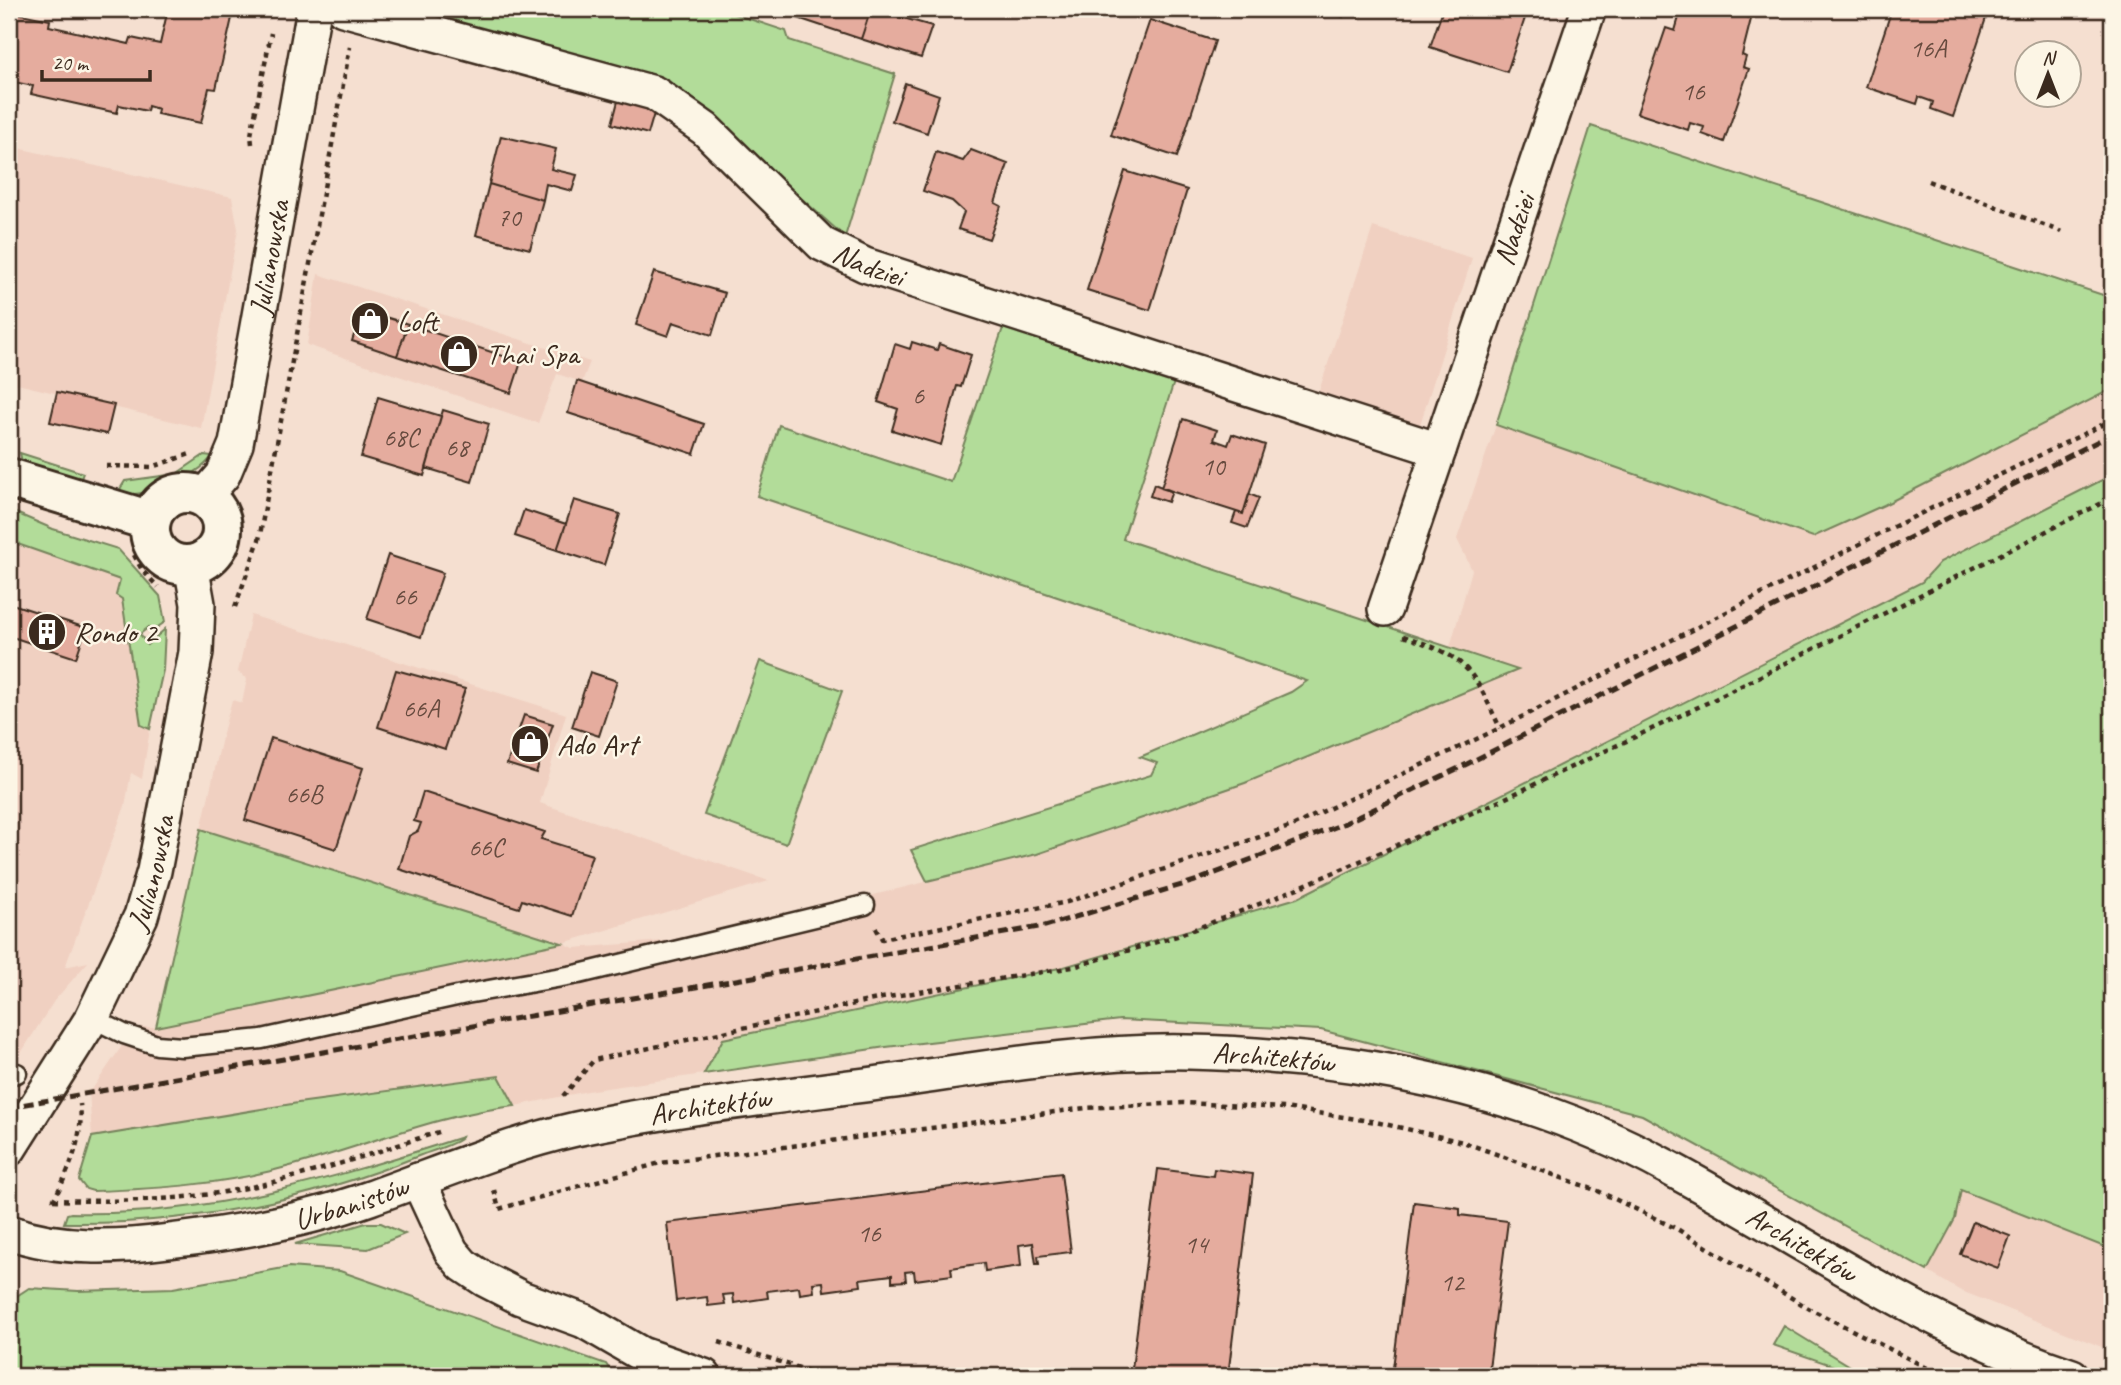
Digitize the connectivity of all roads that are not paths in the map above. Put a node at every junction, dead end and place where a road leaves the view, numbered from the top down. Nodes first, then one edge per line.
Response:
1 (314, 9) edge
2 (343, 9) edge
3 (1589, 9) edge
4 (1439, 450) junction
5 (9, 478) edge
6 (204, 497) junction
7 (142, 537) junction
8 (191, 565) junction
9 (1394, 617) road end
10 (865, 905) road end
11 (92, 1018) junction
12 (9, 1149) edge
13 (418, 1180) junction
14 (9, 1232) edge
15 (704, 1376) edge
16 (2072, 1376) edge

1 - 6 street, Julianowska
2 - 4 street, Nadziei
3 - 4 street, Nadziei
4 - 9 street, Nadziei
5 - 7 street
6 - 7 street
6 - 8 street
7 - 8 street
8 - 11 street, Julianowska
10 - 11 lane
11 - 12 street, Julianowska
13 - 14 street, Urbanistów
13 - 15 street, Urbanistów
13 - 16 street, Architektów

